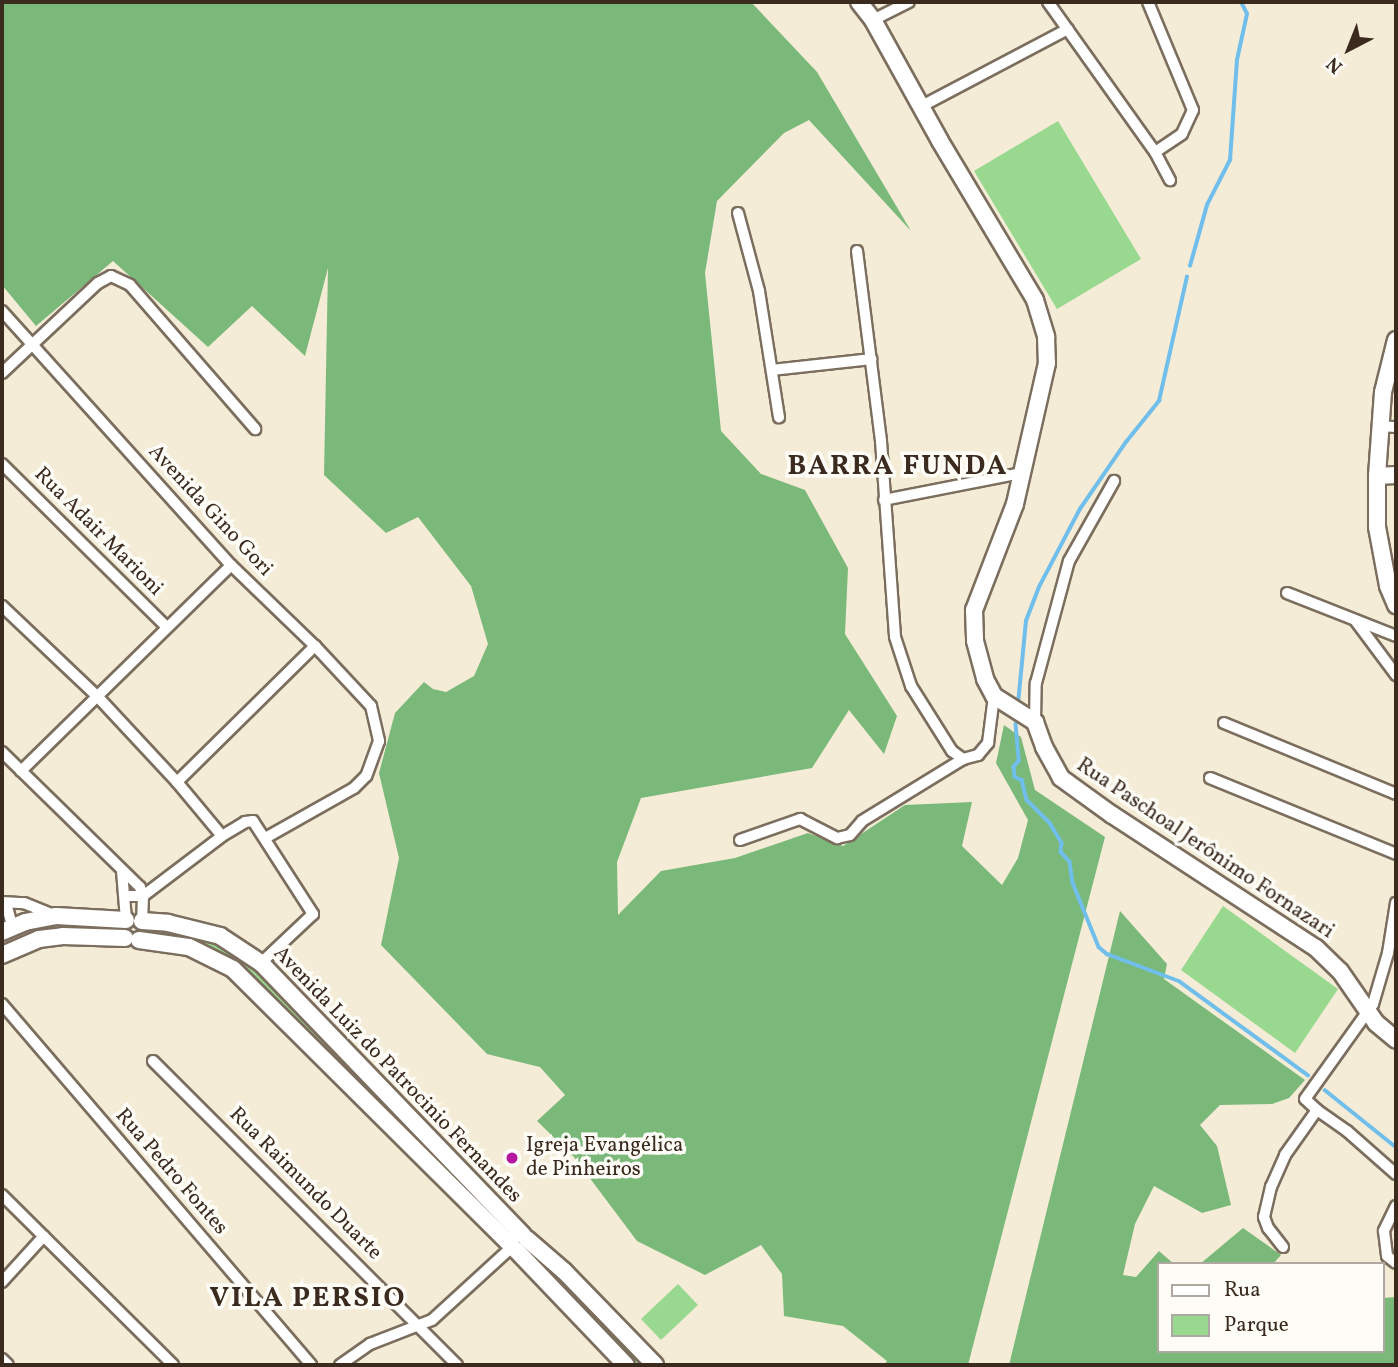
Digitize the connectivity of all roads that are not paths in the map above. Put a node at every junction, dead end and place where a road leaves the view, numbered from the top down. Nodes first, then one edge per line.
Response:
1 (859, 2) edge
2 (909, 2) edge
3 (1048, 2) edge
4 (1148, 2) edge
5 (873, 20) junction
6 (1068, 29) junction
7 (920, 107) junction
8 (1155, 152) junction
9 (1170, 180) dead end
10 (738, 214) dead end
11 (858, 251) dead end
12 (2, 311) edge
13 (1396, 340) edge
14 (32, 345) junction
15 (871, 359) junction
16 (772, 370) junction
17 (2, 373) edge
18 (779, 417) dead end
19 (1388, 426) edge
20 (255, 429) dead end
21 (2, 464) edge
22 (1022, 473) junction
23 (1396, 475) edge
24 (1377, 476) junction
25 (1114, 481) dead end
26 (884, 500) junction
27 (231, 565) junction
28 (1287, 593) dead end
29 (1396, 605) edge
30 (2, 606) edge
31 (1355, 620) junction
32 (167, 627) junction
33 (1396, 636) edge
34 (315, 646) junction
35 (1396, 675) edge
36 (97, 696) junction
37 (994, 696) junction
38 (1035, 722) junction
39 (1224, 723) dead end
40 (2, 752) edge
41 (964, 759) junction
42 (21, 771) junction
43 (1210, 778) dead end
44 (177, 782) junction
45 (1396, 794) edge
46 (222, 836) junction
47 (267, 837) junction
48 (740, 840) dead end
49 (1396, 854) edge
50 (122, 871) junction
51 (125, 896) junction
52 (143, 896) junction
53 (4, 903) edge
54 (1396, 903) edge
55 (56, 916) junction
56 (134, 921) junction
57 (7, 929) edge
58 (132, 939) junction
59 (1392, 953) edge
60 (2, 955) edge
61 (261, 963) junction
62 (2, 1004) edge
63 (1369, 1009) junction
64 (1396, 1026) edge
65 (1396, 1041) edge
66 (153, 1061) dead end
67 (384, 1093) junction
68 (371, 1105) junction
69 (1317, 1110) junction
70 (1396, 1174) edge
71 (2, 1195) edge
72 (1396, 1206) edge
73 (44, 1236) junction
74 (518, 1243) junction
75 (1283, 1247) dead end
76 (1396, 1263) edge
77 (2, 1282) edge
78 (419, 1325) junction
79 (2, 1359) edge
80 (8, 1365) edge
81 (173, 1365) edge
82 (311, 1365) edge
83 (340, 1365) edge
84 (457, 1365) edge
85 (626, 1365) edge
86 (655, 1365) edge

1 - 5 main road
2 - 5 street
3 - 6 street
4 - 8 street
5 - 7 main road
6 - 7 street
6 - 8 street
7 - 22 main road
8 - 9 street
10 - 16 street
11 - 15 street
12 - 14 street, Avenida Gino Gori
13 - 19 main road
14 - 17 street
14 - 20 street
14 - 27 street, Avenida Gino Gori
15 - 16 street
15 - 26 street
16 - 18 street
19 - 24 main road
21 - 32 street, Rua Adair Marioni
22 - 26 street
22 - 37 main road
23 - 24 main road
24 - 29 main road
25 - 38 street
26 - 41 street
27 - 32 street
27 - 34 street, Avenida Gino Gori
28 - 31 street
30 - 36 street
31 - 33 street
31 - 35 street
32 - 36 street
34 - 44 street
34 - 47 street, Avenida Gino Gori
36 - 42 street
36 - 44 street
37 - 38 main road
37 - 41 street
38 - 63 main road, Rua Paschoal Jerônimo Fornazari
39 - 45 street
40 - 42 street
41 - 48 street
42 - 50 street
43 - 49 street
44 - 46 street
46 - 47 street
46 - 52 street
47 - 61 street
50 - 51 street
50 - 52 street
51 - 52 street
51 - 56 street
52 - 56 street
53 - 55 street
53 - 57 street
54 - 59 street
55 - 56 main road, Avenida Luiz do Patrocinio Fernandes
55 - 57 main road, Avenida Luiz do Patrocinio Fernandes
56 - 58 main road
56 - 61 main road, Avenida Luiz do Patrocinio Fernandes
58 - 60 main road, Avenida Luiz do Patrocinio Fernandes
58 - 68 main road, Avenida Luiz do Patrocinio Fernandes
59 - 63 street
61 - 67 main road, Avenida Luiz do Patrocinio Fernandes
62 - 82 street, Rua Pedro Fontes
63 - 64 main road
63 - 65 main road, Rua Paschoal Jerônimo Fornazari
63 - 69 street
66 - 78 street, Rua Raimundo Duarte
67 - 68 main road
67 - 74 main road, Avenida Luiz do Patrocinio Fernandes
68 - 74 main road, Avenida Luiz do Patrocinio Fernandes
69 - 70 street
69 - 75 street
71 - 73 street
72 - 76 street
73 - 77 street
73 - 81 street
74 - 78 street
74 - 85 main road, Avenida Luiz do Patrocinio Fernandes
74 - 86 main road, Avenida Luiz do Patrocinio Fernandes
78 - 83 street
78 - 84 street, Rua Raimundo Duarte
79 - 80 street

